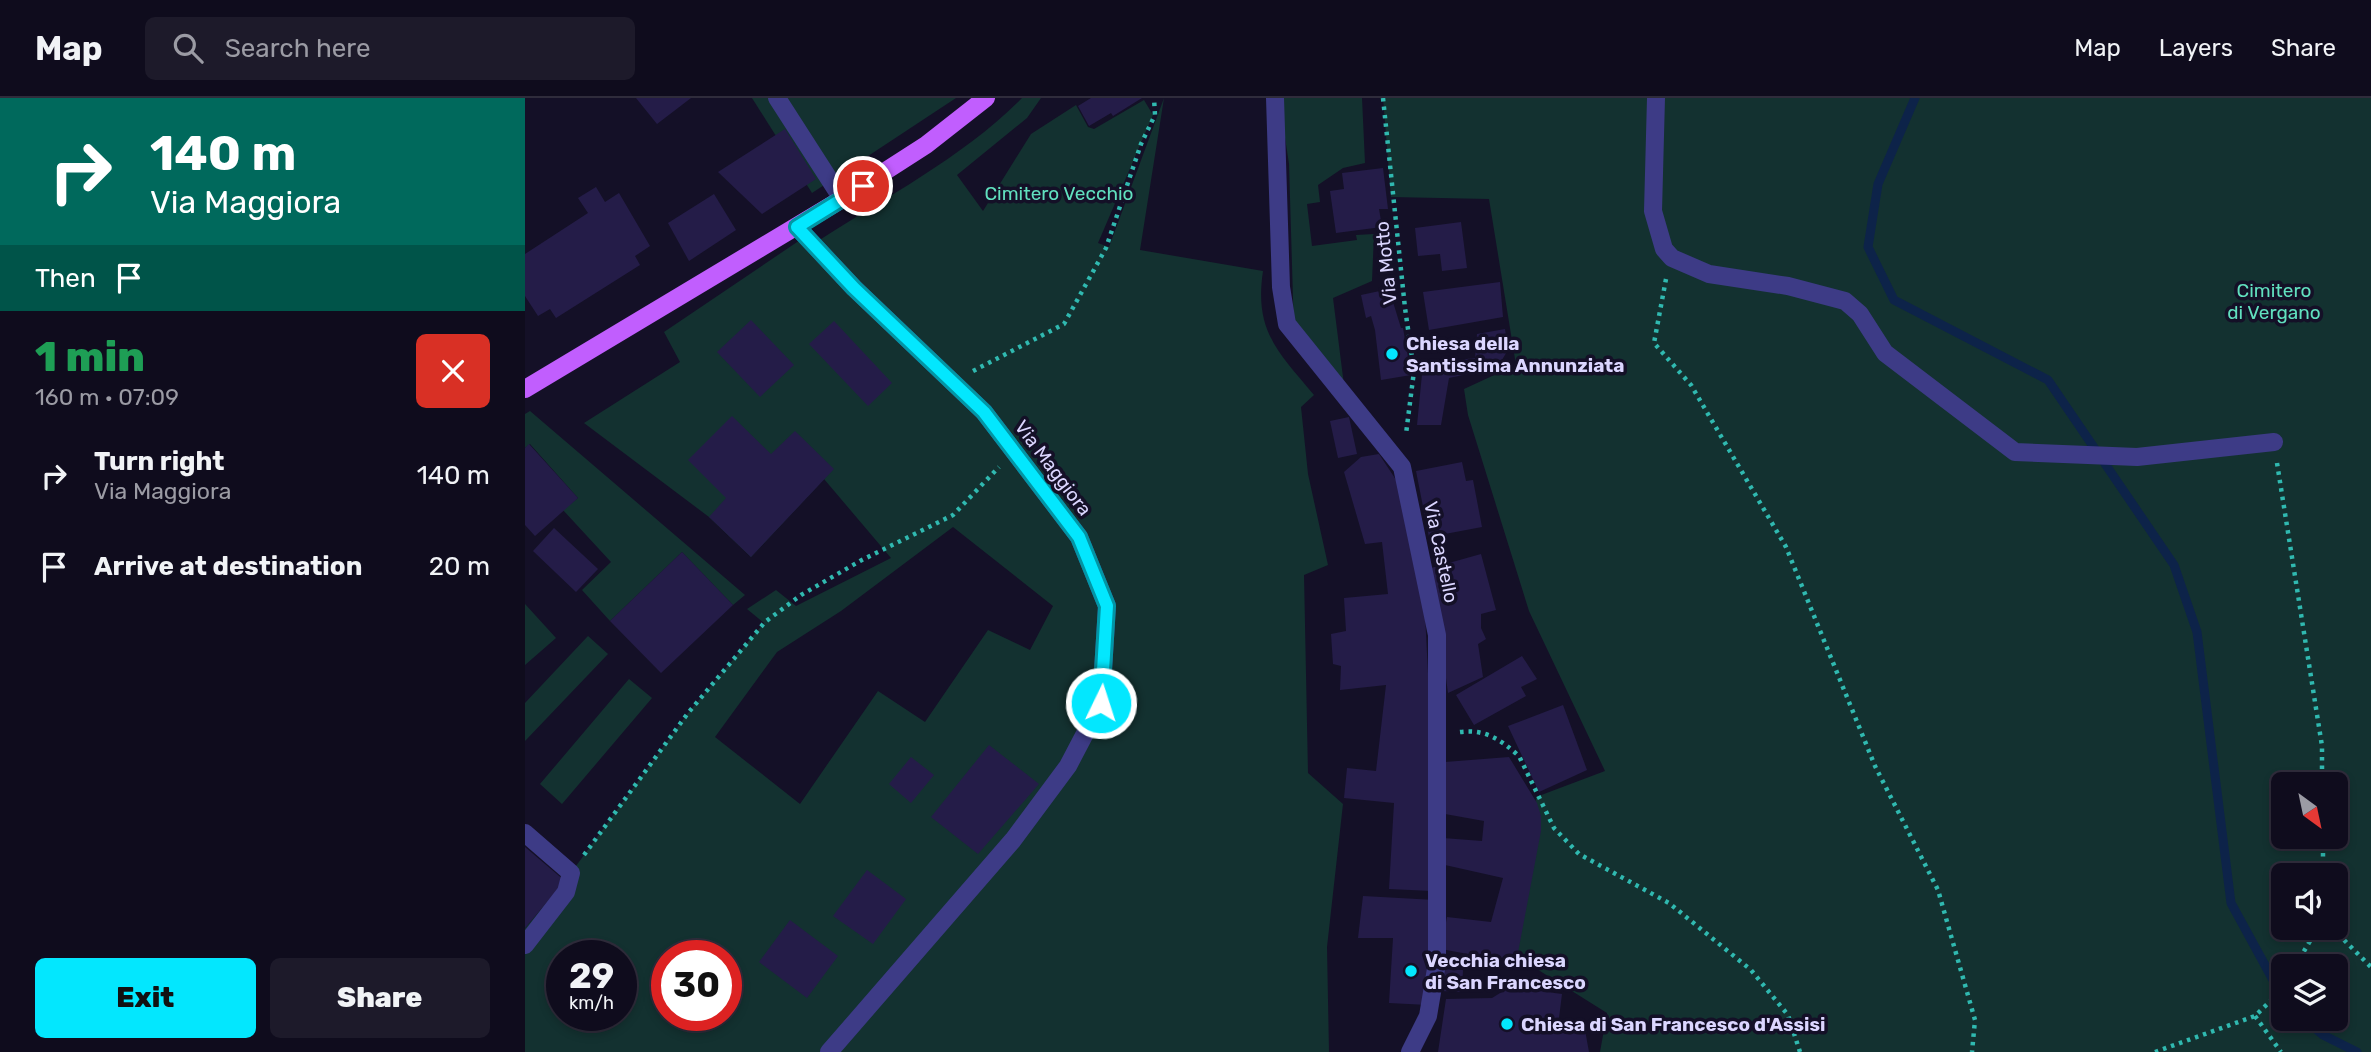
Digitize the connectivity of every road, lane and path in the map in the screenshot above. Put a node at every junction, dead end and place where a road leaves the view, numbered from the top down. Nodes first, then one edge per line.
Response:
1 (777, 98) edge
2 (986, 98) edge
3 (1154, 98) edge
4 (1275, 98) edge
5 (1383, 98) edge
6 (1656, 98) edge
7 (842, 199) junction
8 (797, 227) junction
9 (1672, 258) junction
10 (954, 384) junction
11 (525, 389) edge
12 (2274, 442) joint
13 (1013, 451) junction
14 (1402, 467) junction
15 (1436, 734) junction
16 (2322, 772) edge
17 (525, 833) edge
18 (571, 873) junction
19 (2344, 940) edge
20 (525, 945) edge
21 (2371, 967) edge
22 (2271, 1001) edge
23 (2255, 1016) junction
24 (829, 1052) edge
25 (1411, 1052) edge
26 (1800, 1052) edge
27 (1972, 1052) edge
28 (2155, 1052) edge
29 (2281, 1052) edge

1 - 7 street
2 - 7 main road
3 - 10 path
4 - 14 street, Via Castello
5 - 14 path, Via Motto
6 - 9 street
7 - 8 main road
8 - 10 street, Via Maggiora
8 - 11 main road
9 - 12 street
9 - 27 path
10 - 13 street, Via Maggiora
12 - 16 path
13 - 18 path
13 - 24 street, Via Maggiora
14 - 15 street, Via Castello
15 - 25 street, Via Castello
15 - 26 path
17 - 18 street
18 - 20 street
19 - 21 path
22 - 23 path
23 - 28 path
23 - 29 path

